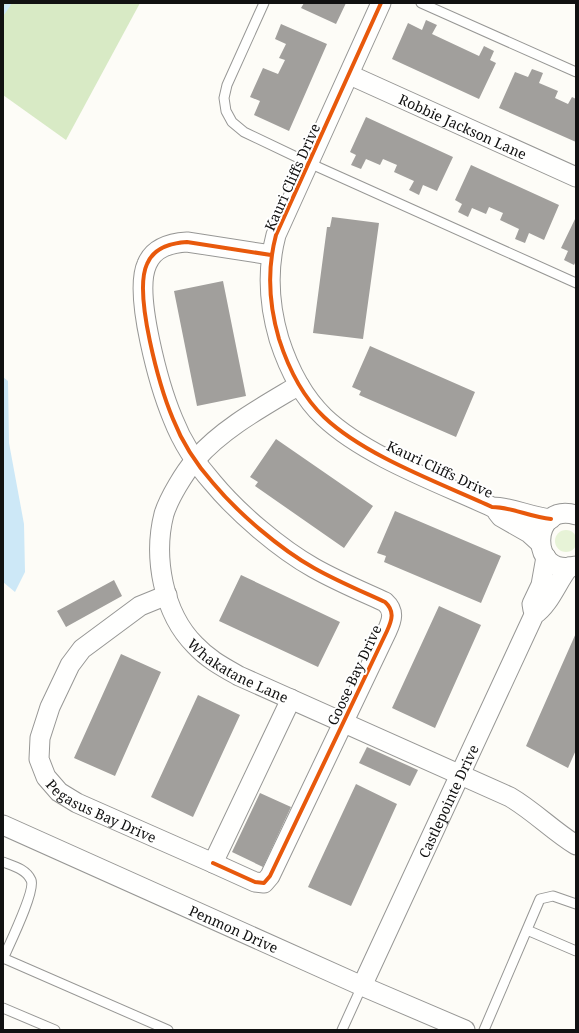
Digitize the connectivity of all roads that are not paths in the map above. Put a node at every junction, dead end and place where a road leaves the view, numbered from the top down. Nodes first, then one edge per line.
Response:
1 (264, 3) edge
2 (381, 3) edge
3 (422, 3) edge
4 (576, 72) edge
5 (350, 75) junction
6 (309, 163) junction
7 (576, 177) edge
8 (271, 255) junction
9 (576, 283) edge
10 (299, 385) junction
11 (195, 460) junction
12 (492, 507) junction
13 (567, 512) edge
14 (543, 550) junction
15 (573, 567) edge
16 (167, 595) junction
17 (534, 615) junction
18 (291, 699) junction
19 (344, 723) junction
20 (460, 776) junction
21 (3, 825) edge
22 (576, 845) edge
23 (3, 862) edge
24 (213, 863) junction
25 (576, 904) edge
26 (527, 930) junction
27 (576, 951) edge
28 (3, 958) edge
29 (362, 986) junction
30 (3, 1008) edge
31 (55, 1030) edge
32 (168, 1030) edge
33 (342, 1030) edge
34 (465, 1030) edge
35 (484, 1030) edge

1 - 6 lane
2 - 5 street, Kauri Cliffs Drive
3 - 4 lane
5 - 6 street, Kauri Cliffs Drive
5 - 7 street, Robbie Jackson Lane
6 - 8 street, Kauri Cliffs Drive
6 - 9 lane
8 - 10 street, Kauri Cliffs Drive
8 - 11 street, Goose Bay Drive
10 - 11 street, Whakatane Lane
10 - 12 street, Kauri Cliffs Drive
11 - 16 street, Whakatane Lane
11 - 19 street, Goose Bay Drive
12 - 13 street, Kauri Cliffs Drive
12 - 14 street, Kauri Cliffs Drive
13 - 14 street, Castlepointe Drive
14 - 15 street, Kauri Cliffs Drive
14 - 17 street, Castlepointe Drive
15 - 17 street, Castlepointe Drive
16 - 18 street, Whakatane Lane
16 - 24 street, Pegasus Bay Drive
17 - 20 street, Castlepointe Drive
18 - 19 street, Whakatane Lane
18 - 24 street
19 - 20 street, Whakatane Lane
19 - 24 street, Goose Bay Drive
20 - 22 street, Whakatane Lane
20 - 29 street, Castlepointe Drive
21 - 29 street, Penmon Drive
23 - 28 lane
25 - 26 lane
26 - 27 lane
26 - 35 lane
28 - 32 lane
29 - 33 lane
29 - 34 street, Penmon Drive
30 - 31 lane

